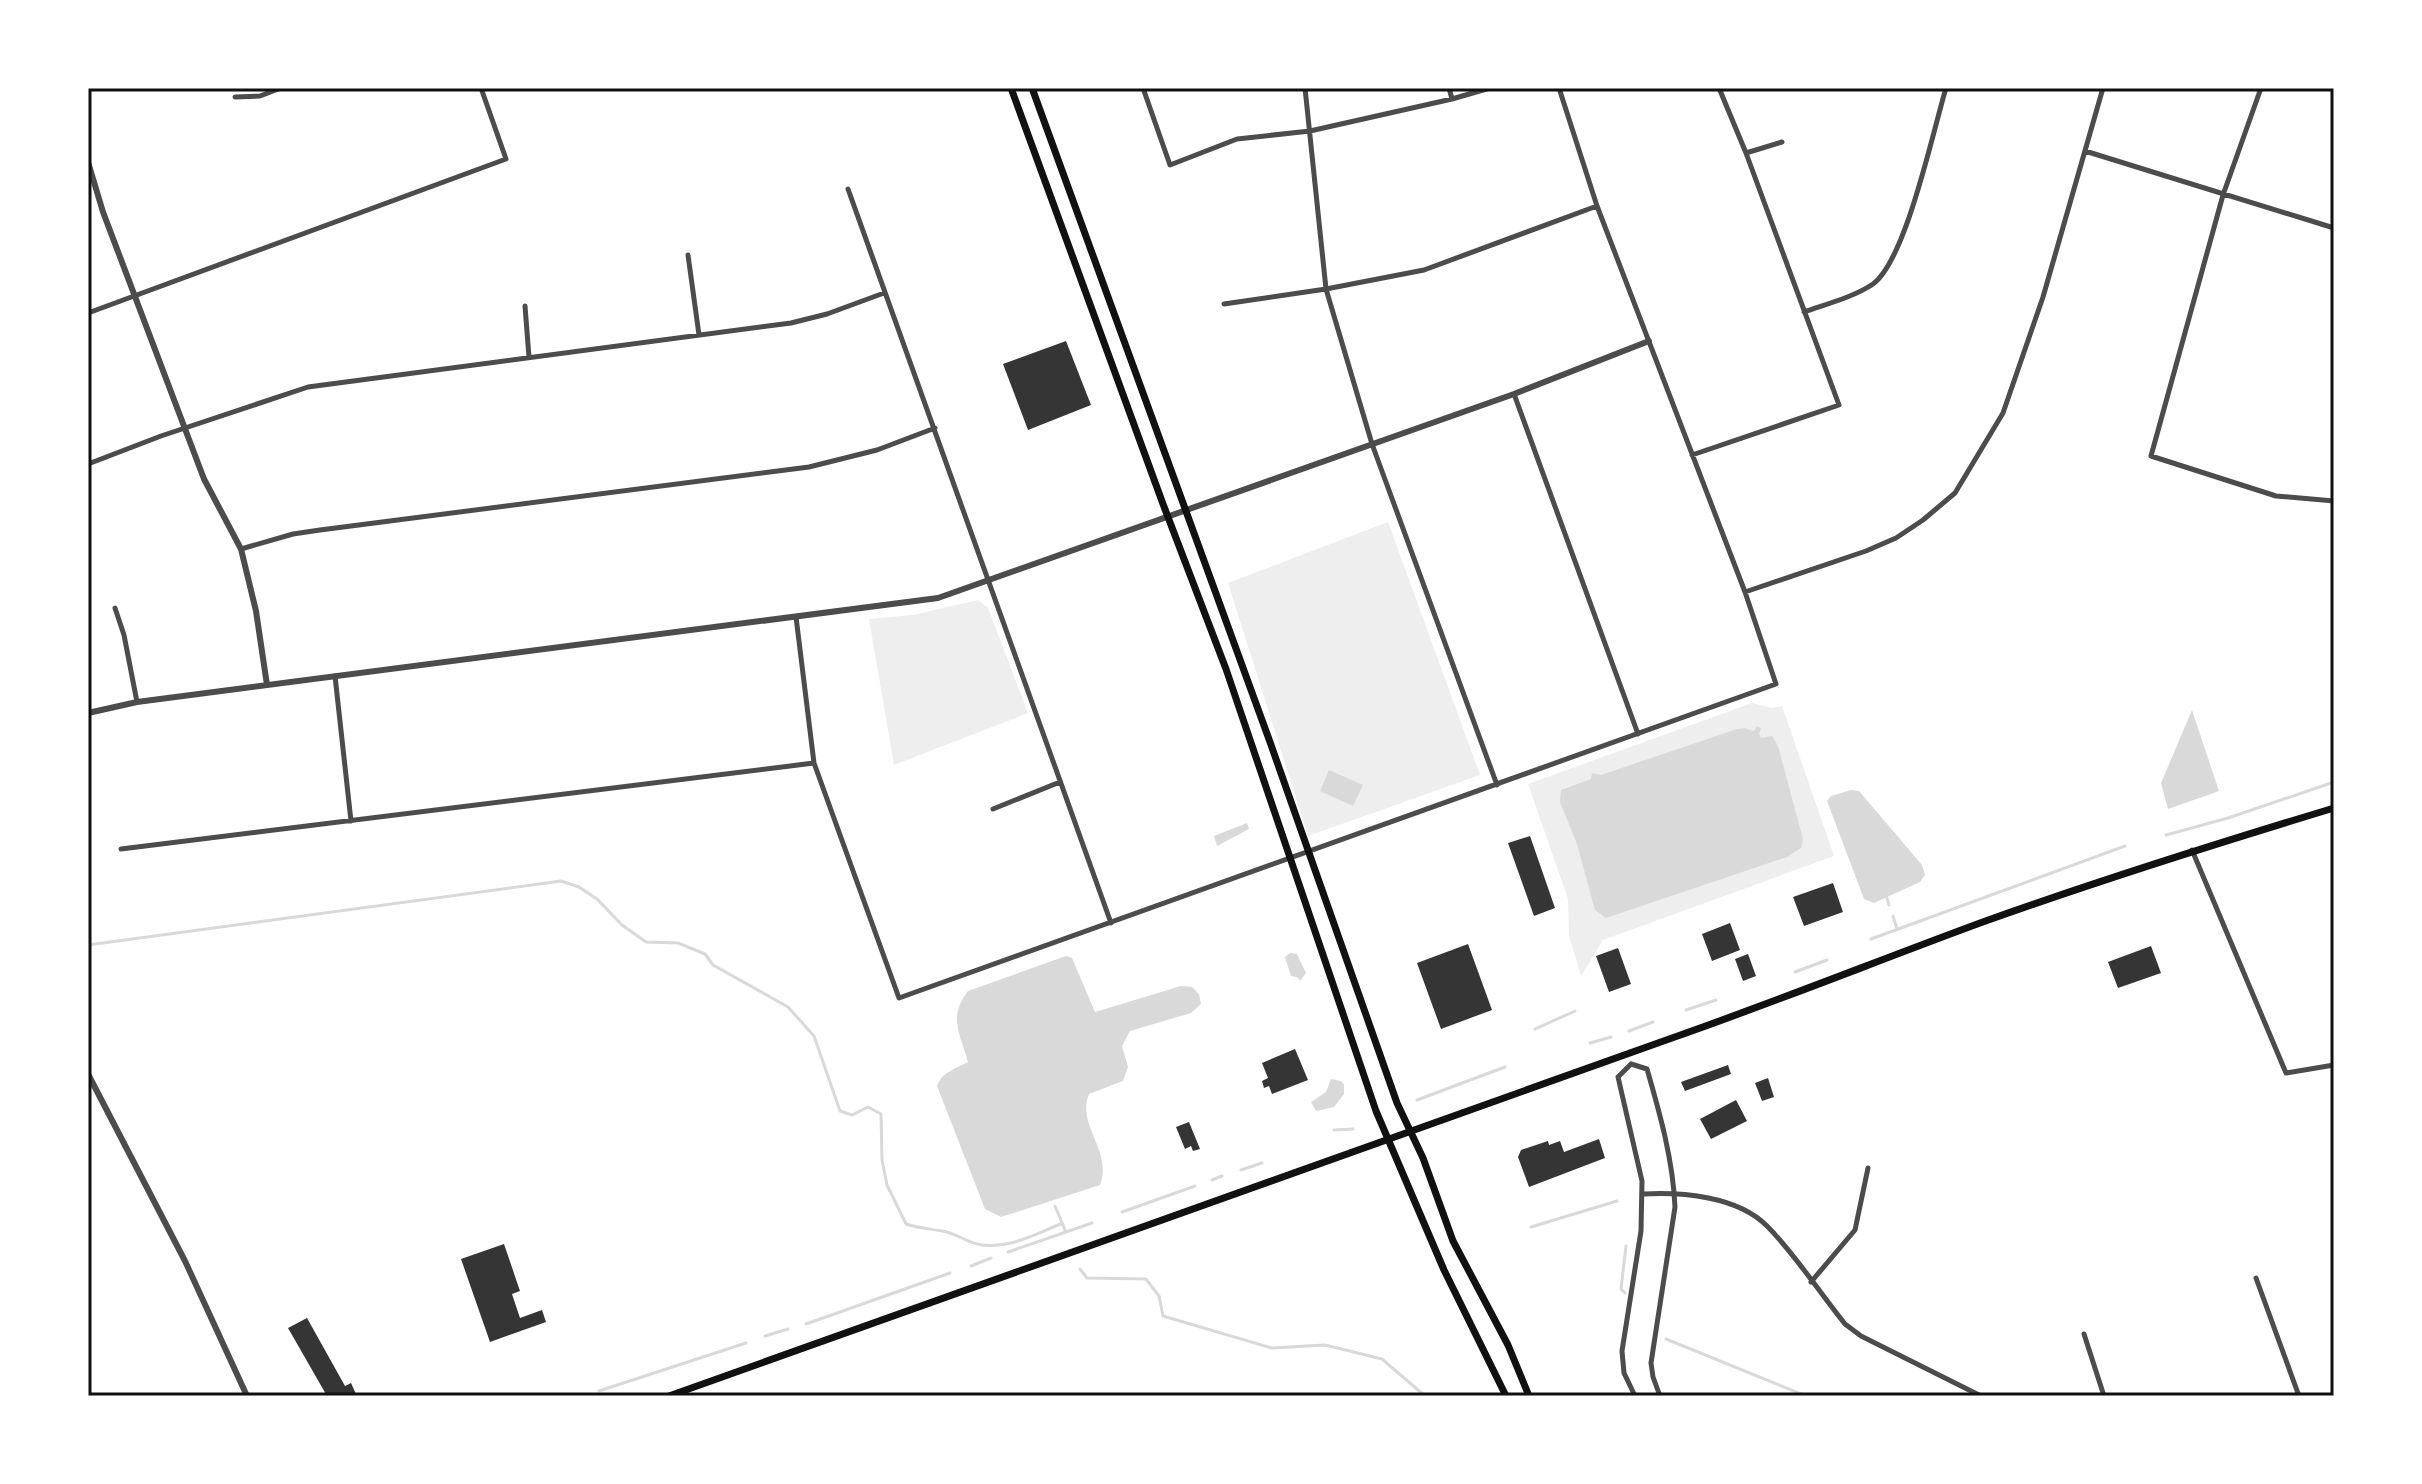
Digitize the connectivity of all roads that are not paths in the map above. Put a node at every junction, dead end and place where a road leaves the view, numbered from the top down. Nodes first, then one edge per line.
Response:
1 (281, 88) edge
2 (481, 88) edge
3 (1011, 88) edge
4 (1032, 88) edge
5 (1143, 88) edge
6 (1305, 88) edge
7 (1449, 88) edge
8 (1490, 88) edge
9 (1559, 88) edge
10 (1719, 88) edge
11 (1946, 88) edge
12 (2103, 88) edge
13 (2261, 88) edge
14 (235, 97) dead end
15 (1452, 99) junction
16 (1310, 131) junction
17 (1782, 142) dead end
18 (2085, 151) junction
19 (1746, 153) junction
20 (88, 162) edge
21 (848, 189) dead end
22 (2223, 195) junction
23 (1597, 206) junction
24 (2334, 228) edge
25 (688, 255) dead end
26 (1326, 289) junction
27 (884, 293) junction
28 (136, 296) junction
29 (1224, 304) dead end
30 (525, 306) dead end
31 (1804, 312) junction
32 (88, 313) edge
33 (699, 335) junction
34 (1649, 341) junction
35 (529, 357) junction
36 (1514, 394) junction
37 (186, 428) junction
38 (935, 428) junction
39 (1372, 444) junction
40 (1692, 455) junction
41 (88, 464) edge
42 (2334, 501) edge
43 (1184, 512) junction
44 (1168, 518) junction
45 (241, 549) junction
46 (990, 581) junction
47 (1745, 592) junction
48 (115, 608) dead end
49 (796, 617) junction
50 (335, 676) junction
51 (267, 685) junction
52 (137, 702) junction
53 (88, 713) edge
54 (1638, 734) junction
55 (814, 763) junction
56 (1060, 782) junction
57 (1497, 785) junction
58 (2334, 808) edge
59 (993, 809) dead end
60 (351, 821) junction
61 (121, 849) dead end
62 (2192, 850) junction
63 (1308, 853) junction
64 (1291, 858) junction
65 (1111, 923) junction
66 (1628, 1053) junction
67 (1631, 1064) junction
68 (2334, 1065) edge
69 (88, 1074) edge
70 (1410, 1132) junction
71 (1389, 1140) junction
72 (1868, 1168) dead end
73 (1675, 1193) junction
74 (1643, 1194) junction
75 (2256, 1278) dead end
76 (1811, 1282) junction
77 (2084, 1334) dead end
78 (247, 1396) edge
79 (669, 1396) edge
80 (1506, 1396) edge
81 (1529, 1396) edge
82 (1635, 1396) edge
83 (1660, 1396) edge
84 (1981, 1396) edge
85 (2104, 1396) edge
86 (2299, 1396) edge

1 - 14 street
2 - 28 street
3 - 44 main road
4 - 43 main road
5 - 16 street
6 - 16 street
7 - 15 street
8 - 15 street
9 - 23 street
10 - 19 street
11 - 31 street
12 - 18 street
13 - 22 street
15 - 16 street
16 - 26 street
17 - 19 street
18 - 22 street
18 - 47 street
19 - 31 street
20 - 28 street
21 - 27 street
22 - 24 street
22 - 42 street
23 - 26 street
23 - 34 street
25 - 33 street
26 - 29 street
26 - 39 street
27 - 33 street
27 - 38 street
28 - 32 street
28 - 37 street
30 - 35 street
31 - 40 street
33 - 35 street
34 - 36 street
34 - 40 street
35 - 37 street
36 - 39 street
36 - 54 street
37 - 41 street
37 - 45 street
38 - 45 street
38 - 46 street
39 - 43 street
39 - 57 street
40 - 47 street
43 - 44 street
43 - 63 main road
44 - 46 street
44 - 64 main road
45 - 51 street
46 - 49 street
46 - 56 street
47 - 54 street
48 - 52 street
49 - 50 street
49 - 55 street
50 - 51 street
50 - 60 street
51 - 52 street
52 - 53 street
54 - 57 street
55 - 60 street
55 - 65 street
56 - 59 street
56 - 65 street
57 - 63 street
58 - 62 main road
60 - 61 street
62 - 66 main road
62 - 68 street
63 - 64 street
63 - 70 main road
64 - 65 street
64 - 71 main road
66 - 67 street
66 - 70 main road
67 - 73 street
67 - 74 street
69 - 78 street
70 - 71 main road
70 - 81 main road
71 - 79 main road
71 - 80 main road
72 - 76 street
73 - 74 street
73 - 76 street
73 - 83 street
74 - 82 street
75 - 86 street
76 - 84 street
77 - 85 street

